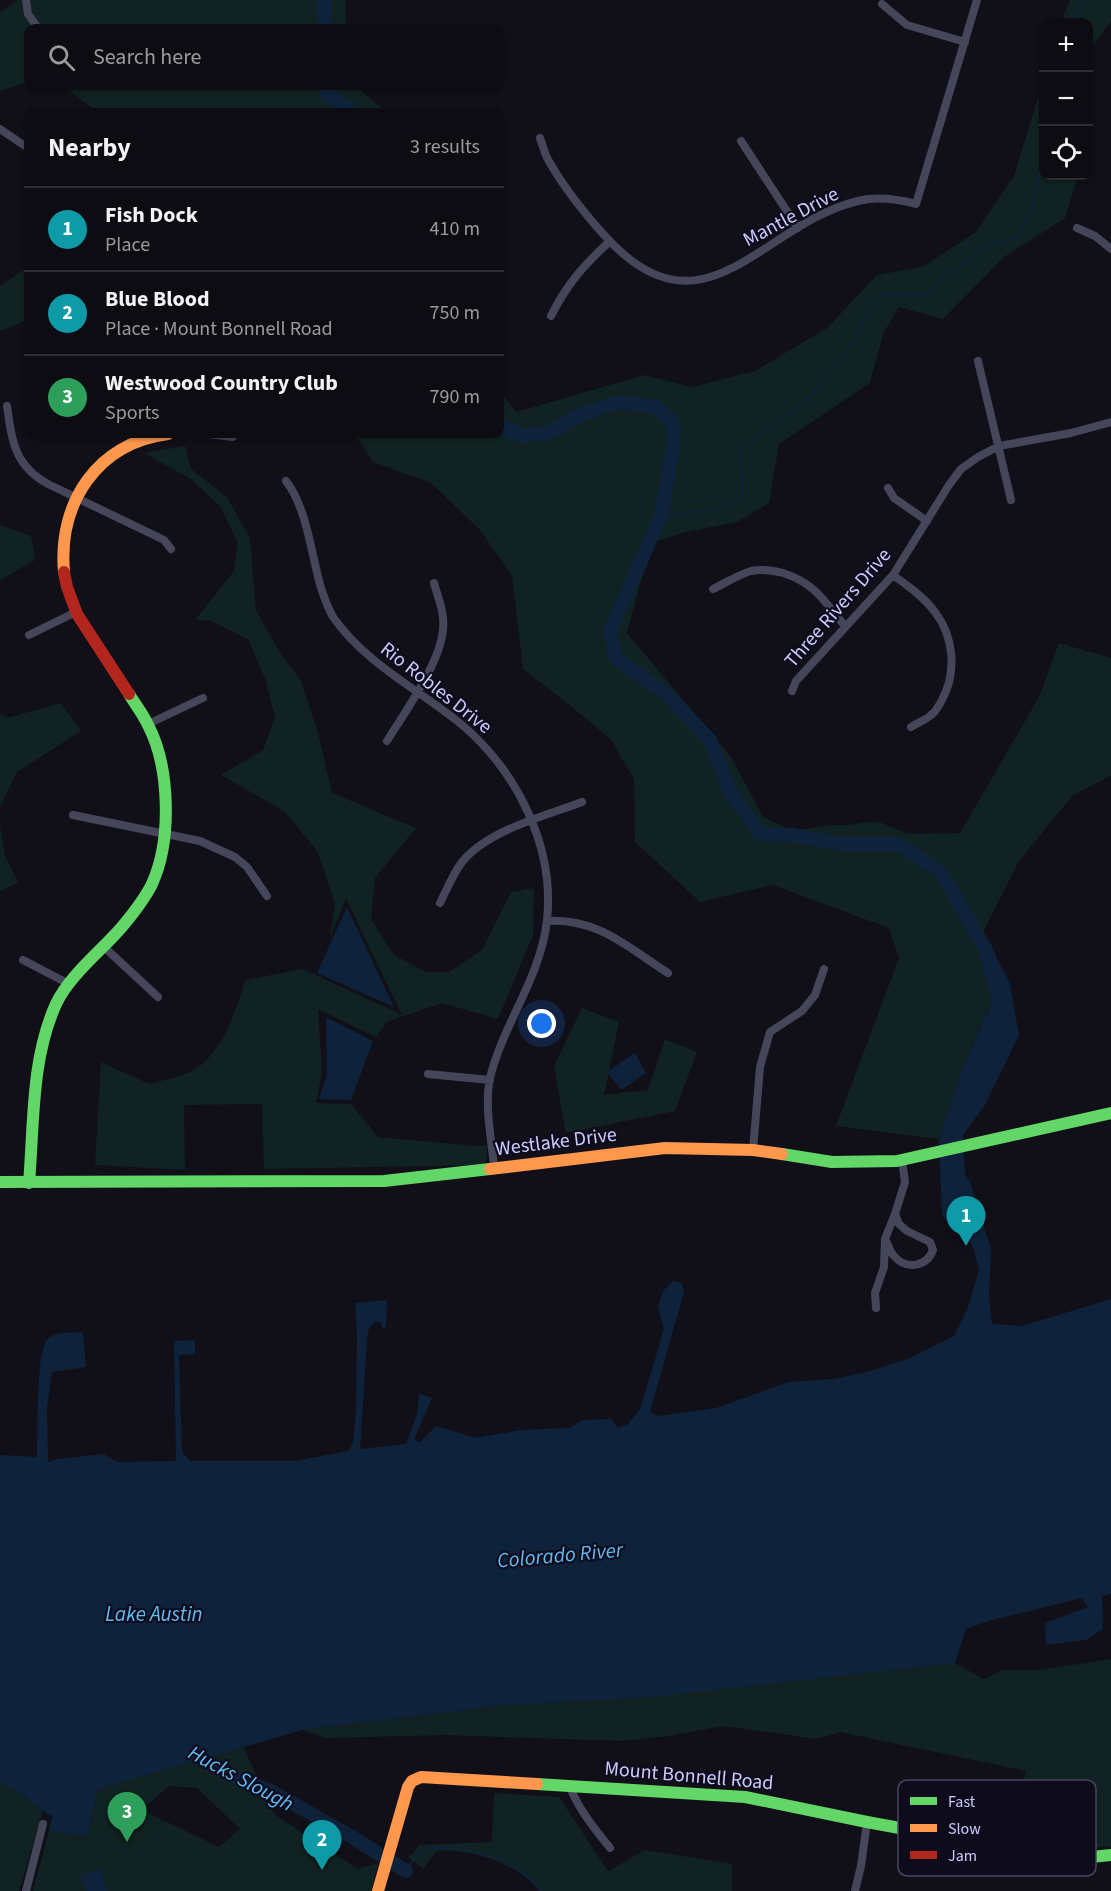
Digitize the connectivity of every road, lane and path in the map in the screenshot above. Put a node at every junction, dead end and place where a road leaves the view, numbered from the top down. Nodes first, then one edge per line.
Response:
1 (26, 0) edge
2 (977, 0) edge
3 (882, 4) dead end
4 (35, 24) edge
5 (965, 42) junction
6 (0, 129) edge
7 (540, 138) dead end
8 (741, 141) dead end
9 (24, 145) edge
10 (798, 228) junction
11 (1077, 228) dead end
12 (610, 241) junction
13 (1111, 249) edge
14 (551, 316) dead end
15 (978, 361) dead end
16 (7, 406) dead end
17 (1111, 422) edge
18 (133, 438) edge
19 (999, 446) junction
20 (286, 481) dead end
21 (888, 488) dead end
22 (76, 497) junction
23 (1011, 500) dead end
24 (927, 520) junction
25 (171, 549) dead end
26 (893, 575) junction
27 (434, 584) dead end
28 (713, 589) dead end
29 (76, 612) junction
30 (845, 626) junction
31 (29, 635) dead end
32 (792, 691) dead end
33 (418, 693) junction
34 (203, 698) dead end
35 (148, 724) junction
36 (911, 727) dead end
37 (387, 741) dead end
38 (582, 802) dead end
39 (73, 815) dead end
40 (532, 821) junction
41 (164, 833) junction
42 (267, 896) dead end
43 (440, 903) dead end
44 (547, 921) junction
45 (104, 947) junction
46 (23, 960) dead end
47 (824, 969) dead end
48 (668, 973) dead end
49 (69, 984) junction
50 (158, 997) dead end
51 (428, 1074) dead end
52 (490, 1080) junction
53 (1111, 1113) edge
54 (753, 1150) junction
55 (902, 1160) junction
56 (494, 1168) junction
57 (0, 1182) edge
58 (29, 1183) junction
59 (895, 1214) junction
60 (885, 1239) junction
61 (876, 1308) dead end
62 (569, 1785) junction
63 (867, 1822) junction
64 (43, 1824) dead end
65 (898, 1828) edge
66 (610, 1848) dead end
67 (1111, 1856) edge
68 (1096, 1857) edge
69 (379, 1887) edge
70 (26, 1891) edge
71 (855, 1891) edge

1 - 4 street
2 - 5 street, Mantle Drive
3 - 5 street
5 - 10 street, Mantle Drive
6 - 9 street
7 - 12 street, Mantle Drive
8 - 10 street
10 - 12 street, Mantle Drive
11 - 13 street
12 - 14 street
15 - 19 street
16 - 22 street
17 - 19 street, Three Rivers Drive
18 - 22 street
19 - 23 street
19 - 24 street, Three Rivers Drive
20 - 33 street, Rio Robles Drive
21 - 24 street
22 - 25 street
22 - 29 street
24 - 26 street, Three Rivers Drive
26 - 30 street, Three Rivers Drive
26 - 36 street
27 - 33 street
28 - 30 street
29 - 31 street
29 - 35 street
30 - 32 street, Three Rivers Drive
33 - 37 street
33 - 40 street, Rio Robles Drive
34 - 35 street
35 - 41 street
38 - 40 street
39 - 41 street
40 - 43 street
40 - 44 street, Rio Robles Drive
41 - 42 street
41 - 45 street
44 - 48 street
44 - 52 street, Rio Robles Drive
45 - 49 street
45 - 50 street
46 - 49 street
47 - 54 street
49 - 58 street
51 - 52 street
52 - 56 street, Rio Robles Drive
53 - 55 street, Westlake Drive
54 - 55 street, Westlake Drive
54 - 56 street, Westlake Drive
55 - 59 street
56 - 58 street, Westlake Drive
57 - 58 street, Westlake Drive
59 - 60 street
59 - 60 street
60 - 61 street
62 - 63 street, Mount Bonnell Road
62 - 66 street
62 - 69 street, Mount Bonnell Road
63 - 65 street, Mount Bonnell Road
63 - 71 street
64 - 70 street
67 - 68 street, Mount Bonnell Road

